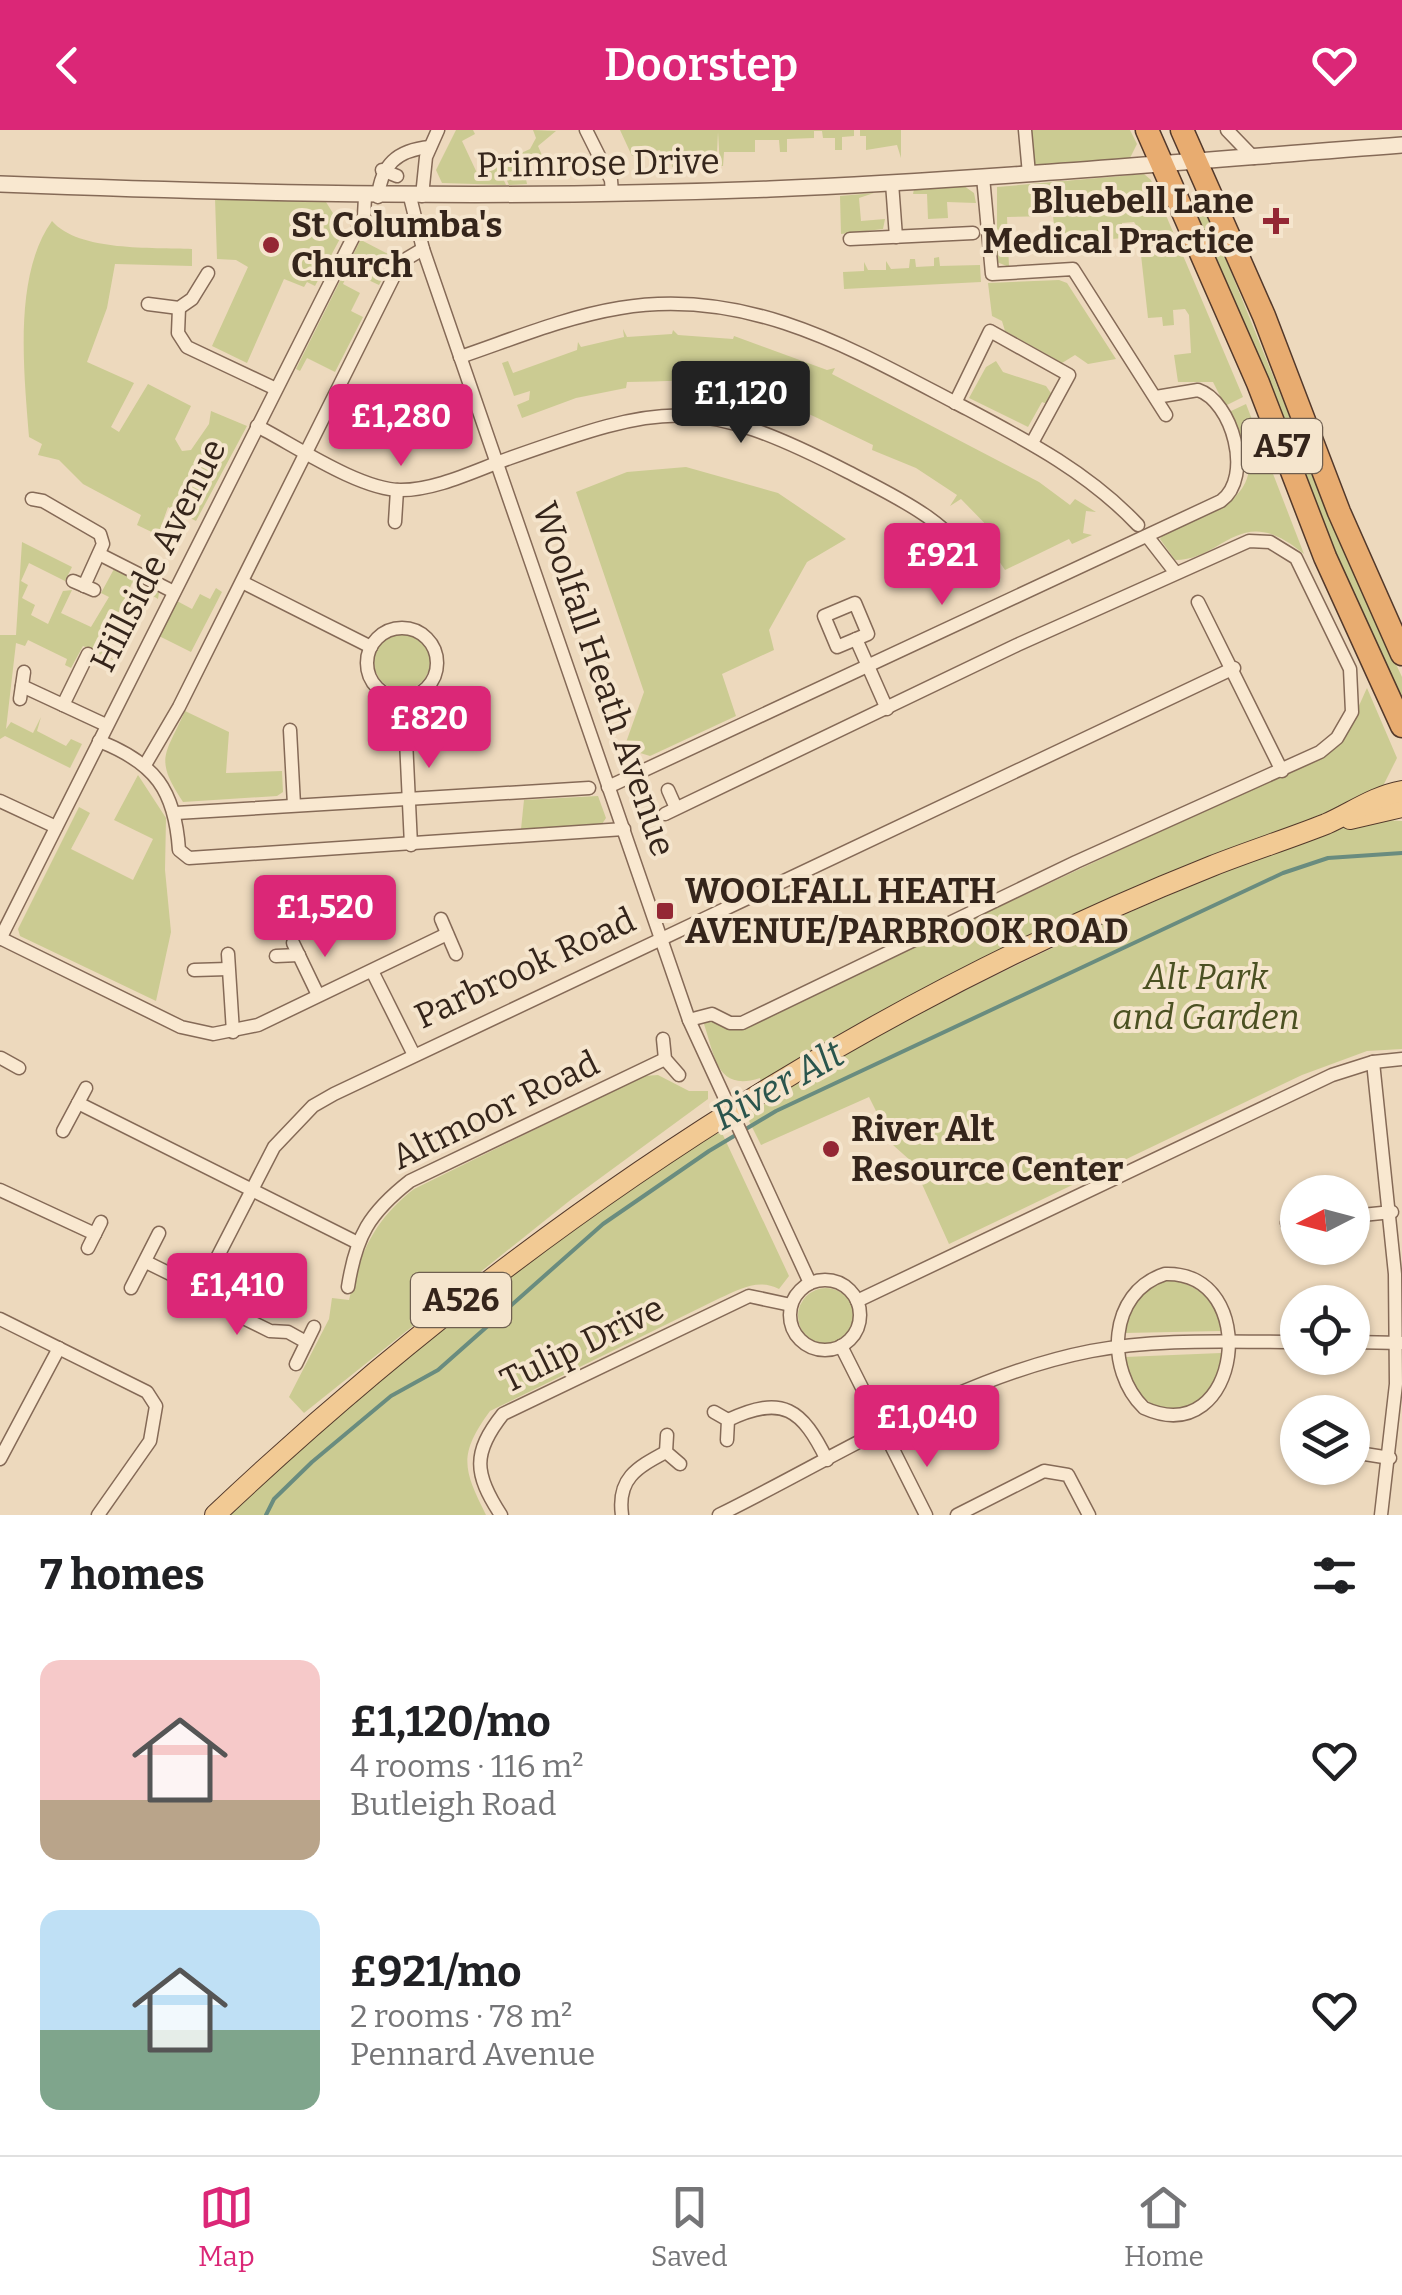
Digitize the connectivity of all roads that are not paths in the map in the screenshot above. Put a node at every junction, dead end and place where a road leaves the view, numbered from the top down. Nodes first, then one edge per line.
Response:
1 (438, 130) edge
2 (586, 130) edge
3 (1025, 130) edge
4 (1147, 130) edge
5 (1182, 130) edge
6 (1227, 130) edge
7 (1402, 145) edge
8 (430, 147) junction
9 (1254, 158) junction
10 (1196, 163) junction
11 (1164, 165) junction
12 (382, 170) junction
13 (1029, 174) junction
14 (397, 176) dead end
15 (983, 177) junction
16 (892, 182) junction
17 (0, 184) edge
18 (612, 193) junction
19 (416, 196) junction
20 (371, 197) junction
21 (973, 233) dead end
22 (896, 236) junction
23 (850, 239) dead end
24 (423, 249) junction
25 (208, 273) dead end
26 (148, 304) dead end
27 (180, 308) junction
28 (460, 358) junction
29 (276, 389) junction
30 (1156, 397) junction
31 (955, 403) junction
32 (1166, 415) dead end
33 (257, 426) junction
34 (1032, 443) junction
35 (306, 452) junction
36 (497, 462) junction
37 (398, 490) junction
38 (32, 500) dead end
39 (395, 522) dead end
40 (1142, 530) junction
41 (100, 554) junction
42 (1175, 572) junction
43 (968, 580) dead end
44 (242, 582) junction
45 (84, 586) dead end
46 (174, 592) junction
47 (1198, 602) dead end
48 (856, 639) dead end
49 (371, 647) junction
50 (88, 654) dead end
51 (1402, 654) edge
52 (868, 668) junction
53 (1234, 668) junction
54 (22, 686) dead end
55 (404, 698) junction
56 (63, 705) junction
57 (888, 710) junction
58 (106, 725) junction
59 (1402, 726) edge
60 (290, 730) dead end
61 (98, 741) junction
62 (145, 765) junction
63 (1282, 771) junction
64 (608, 787) junction
65 (589, 788) dead end
66 (668, 790) dead end
67 (1402, 791) edge
68 (409, 799) junction
69 (0, 802) edge
70 (294, 804) junction
71 (1402, 807) edge
72 (176, 813) junction
73 (1328, 822) junction
74 (56, 827) junction
75 (624, 828) junction
76 (412, 845) junction
77 (441, 919) dead end
78 (447, 934) junction
79 (660, 937) junction
80 (0, 938) edge
81 (456, 954) dead end
82 (276, 956) dead end
83 (194, 970) dead end
84 (372, 971) junction
85 (318, 995) junction
86 (689, 1020) junction
87 (233, 1032) junction
88 (662, 1039) dead end
89 (8, 1044) dead end
90 (414, 1055) junction
91 (0, 1059) edge
92 (665, 1059) junction
93 (1402, 1059) edge
94 (1373, 1062) junction
95 (19, 1068) dead end
96 (678, 1075) dead end
97 (86, 1088) dead end
98 (78, 1103) junction
99 (733, 1120) junction
100 (64, 1131) dead end
101 (253, 1189) junction
102 (0, 1190) edge
103 (1392, 1212) junction
104 (1370, 1214) edge
105 (159, 1233) dead end
106 (356, 1242) junction
107 (88, 1248) dead end
108 (146, 1262) junction
109 (810, 1284) junction
110 (348, 1287) dead end
111 (131, 1288) dead end
112 (201, 1289) junction
113 (857, 1301) junction
114 (791, 1305) junction
115 (0, 1319) edge
116 (314, 1327) dead end
117 (306, 1342) junction
118 (1228, 1342) junction
119 (1280, 1342) edge
120 (1370, 1342) edge
121 (1399, 1343) edge
122 (842, 1346) junction
123 (1119, 1346) junction
124 (59, 1348) junction
125 (296, 1364) dead end
126 (714, 1412) dead end
127 (728, 1420) junction
128 (883, 1432) junction
129 (667, 1435) dead end
130 (728, 1440) dead end
131 (666, 1452) junction
132 (1370, 1455) edge
133 (1390, 1458) junction
134 (0, 1459) edge
135 (826, 1460) junction
136 (680, 1464) dead end
137 (735, 1512) edge
138 (98, 1515) edge
139 (215, 1515) edge
140 (501, 1515) edge
141 (622, 1515) edge
142 (719, 1515) edge
143 (926, 1515) edge
144 (957, 1515) edge
145 (1089, 1515) edge
146 (1381, 1515) edge

1 - 8 street
2 - 18 street
3 - 13 street
4 - 11 highway, A57
5 - 10 highway, A57
6 - 9 street
7 - 9 street, Primrose Drive
8 - 12 street
8 - 19 street
9 - 10 street, Primrose Drive
10 - 11 street, Primrose Drive
10 - 51 highway, A57
11 - 13 street, Primrose Drive
11 - 59 highway, A57
12 - 14 street
12 - 20 street, Hillside Avenue
13 - 15 street, Primrose Drive
15 - 16 street, Primrose Drive
15 - 30 street
16 - 18 street, Primrose Drive
16 - 22 street
17 - 20 street, Primrose Drive
18 - 19 street, Primrose Drive
19 - 20 street, Primrose Drive
19 - 24 street, Woolfall Heath Avenue
20 - 29 street, Hillside Avenue
21 - 22 street
22 - 23 street
24 - 28 street, Woolfall Heath Avenue
24 - 35 street
25 - 27 street
26 - 27 street
27 - 29 street
28 - 31 street
28 - 36 street, Woolfall Heath Avenue
29 - 33 street, Hillside Avenue
30 - 32 street
30 - 40 street
31 - 34 street
31 - 34 street
33 - 35 street
33 - 46 street, Hillside Avenue
34 - 40 street
35 - 37 street
35 - 44 street
36 - 37 street
36 - 43 street
36 - 64 street, Woolfall Heath Avenue
37 - 39 street
38 - 41 street
40 - 42 street
40 - 52 street
41 - 45 street
41 - 46 street
42 - 57 street
42 - 63 street
44 - 49 street
44 - 62 street
46 - 58 street, Hillside Avenue
47 - 53 street
48 - 52 street
49 - 55 street
49 - 55 street
50 - 56 street
52 - 57 street
52 - 64 street
53 - 63 street
53 - 79 street, Parbrook Road
54 - 56 street
55 - 68 street
56 - 58 street
57 - 66 street
58 - 61 street, Hillside Avenue
60 - 70 street
61 - 62 street
61 - 74 street, Hillside Avenue
62 - 72 street
63 - 86 street
64 - 75 street, Woolfall Heath Avenue
65 - 68 street
67 - 73 main road, A526
68 - 70 street
68 - 76 street
69 - 74 street
70 - 72 street
71 - 73 main road, A526
72 - 76 street
73 - 99 main road, A526
74 - 80 street, Hillside Avenue
75 - 76 street
75 - 79 street, Woolfall Heath Avenue
77 - 78 street
78 - 81 street
78 - 84 street
79 - 86 street, Woolfall Heath Avenue
79 - 90 street, Parbrook Road
80 - 87 street
82 - 85 street
83 - 87 street
84 - 85 street
84 - 90 street
85 - 87 street
86 - 99 street, Woolfall Heath Avenue
88 - 92 street
89 - 91 street
90 - 101 street, Parbrook Road
91 - 95 street
92 - 96 street
92 - 106 street, Altmoor Road
93 - 94 street
94 - 103 street
94 - 113 street
97 - 98 street
98 - 100 street
98 - 101 street
99 - 109 street, Woolfall Heath Avenue
99 - 139 main road, A526
101 - 106 street
101 - 112 street, Parbrook Road
102 - 107 street
103 - 104 street
103 - 121 street
105 - 108 street
106 - 110 street, Altmoor Road
108 - 111 street
108 - 112 street
109 - 113 street
109 - 114 street
112 - 117 street
113 - 122 street
114 - 122 street
114 - 140 street, Tulip Drive
115 - 124 street
116 - 117 street
117 - 125 street
118 - 119 street
118 - 123 street
118 - 123 street
118 - 123 street
120 - 121 street
121 - 133 street
122 - 128 street
123 - 128 street
124 - 134 street
124 - 138 street
126 - 127 street
127 - 130 street
127 - 135 street
128 - 135 street
128 - 143 street
129 - 131 street
131 - 136 street
131 - 141 street
132 - 133 street
133 - 146 street
135 - 137 street
137 - 142 street
144 - 145 street

